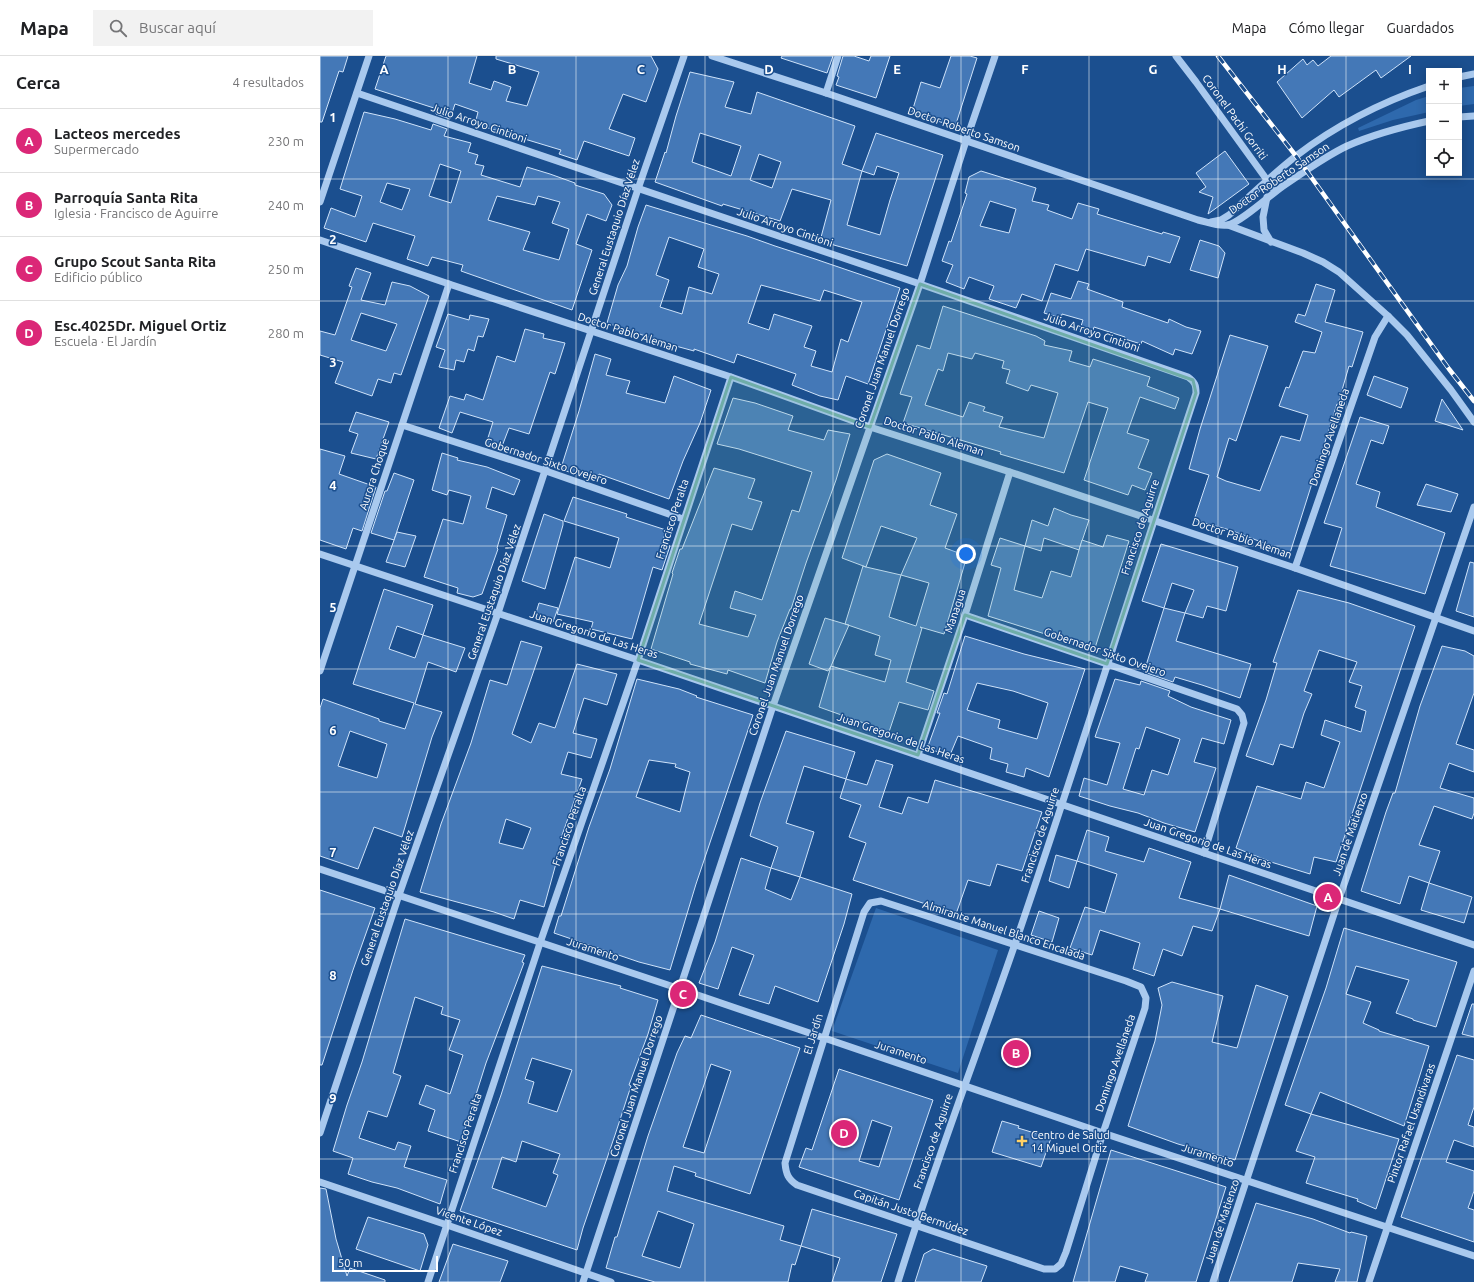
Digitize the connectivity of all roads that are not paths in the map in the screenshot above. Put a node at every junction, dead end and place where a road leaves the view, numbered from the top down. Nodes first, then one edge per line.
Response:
1 (369, 56) edge
2 (684, 56) edge
3 (712, 56) edge
4 (838, 56) edge
5 (995, 56) edge
6 (1176, 56) edge
7 (1474, 74) edge
8 (1462, 76) edge
9 (1426, 87) edge
10 (357, 93) junction
11 (826, 93) junction
12 (1474, 116) edge
13 (1462, 117) edge
14 (1426, 122) edge
15 (966, 141) junction
16 (1268, 181) junction
17 (638, 189) junction
18 (1275, 191) junction
19 (1267, 197) junction
20 (320, 202) edge
21 (1209, 222) junction
22 (1228, 225) junction
23 (320, 240) edge
24 (1271, 242) junction
25 (449, 284) junction
26 (920, 284) junction
27 (1388, 316) junction
28 (592, 331) junction
29 (731, 377) junction
30 (1196, 393) joint
31 (1474, 422) edge
32 (402, 425) junction
33 (870, 427) junction
34 (546, 471) junction
35 (1010, 472) junction
36 (1474, 507) edge
37 (683, 519) junction
38 (1154, 520) junction
39 (320, 554) edge
40 (355, 567) junction
41 (1295, 568) junction
42 (498, 613) junction
43 (965, 615) junction
44 (1436, 618) junction
45 (1474, 631) edge
46 (638, 660) junction
47 (1107, 664) junction
48 (320, 671) edge
49 (773, 706) junction
50 (918, 755) junction
51 (1062, 804) junction
52 (1204, 853) junction
53 (320, 869) edge
54 (399, 895) junction
55 (1339, 900) junction
56 (864, 912) joint
57 (540, 943) junction
58 (1015, 945) junction
59 (1474, 945) edge
60 (1474, 971) edge
61 (1141, 987) joint
62 (680, 989) junction
63 (824, 1038) junction
64 (964, 1085) junction
65 (320, 1133) edge
66 (1103, 1133) junction
67 (785, 1163) joint
68 (1246, 1180) junction
69 (320, 1182) edge
70 (447, 1225) junction
71 (916, 1225) junction
72 (1388, 1228) junction
73 (1474, 1256) edge
74 (1044, 1268) joint
75 (586, 1274) junction
76 (428, 1282) edge
77 (583, 1282) edge
78 (611, 1282) edge
79 (898, 1282) edge
80 (1213, 1282) edge
81 (1370, 1282) edge

1 - 10 street
2 - 17 street, General Eustaquio Díaz Vélez
3 - 11 street, Doctor Roberto Samson
4 - 11 street
5 - 15 street, Coronel Juan Manuel Dorrego
6 - 16 street, Coronel Pachi Gorriti
7 - 8 street
9 - 16 street, Doctor Roberto Samson
10 - 17 street, Julio Arroyo Cintioni
10 - 20 street
11 - 15 street, Doctor Roberto Samson
12 - 13 street
14 - 18 street, Doctor Roberto Samson
15 - 21 street, Doctor Roberto Samson
15 - 26 street, Coronel Juan Manuel Dorrego
16 - 18 street, Coronel Pachi Gorriti
16 - 21 street, Doctor Roberto Samson
17 - 26 street, Julio Arroyo Cintioni
17 - 28 street, General Eustaquio Díaz Vélez
18 - 19 street, Doctor Roberto Samson
19 - 22 street, Doctor Roberto Samson
19 - 24 street
21 - 22 street, Doctor Roberto Samson
22 - 24 street
23 - 25 street, Doctor Pablo Aleman
24 - 27 street
25 - 28 street, Doctor Pablo Aleman
25 - 32 street, Aurora Choque
26 - 30 street, Julio Arroyo Cintioni
26 - 33 street, Coronel Juan Manuel Dorrego
27 - 31 street
27 - 41 street, Domingo Avellaneda
28 - 29 street, Doctor Pablo Aleman
28 - 34 street, General Eustaquio Díaz Vélez
29 - 33 street, Doctor Pablo Aleman
29 - 37 street, Francisco Peralta
30 - 38 street, Francisco de Aguirre
32 - 34 street, Gobernador Sixto Ovejero
32 - 40 street, Aurora Choque
33 - 35 street, Doctor Pablo Aleman
33 - 49 street, Coronel Juan Manuel Dorrego
34 - 37 street, Gobernador Sixto Ovejero
34 - 42 street, General Eustaquio Díaz Vélez
35 - 38 street, Doctor Pablo Aleman
35 - 43 street, Managua
36 - 44 street, Juan de Matienzo
37 - 46 street, Francisco Peralta
38 - 41 street, Doctor Pablo Aleman
38 - 47 street, Francisco de Aguirre
39 - 40 street, Juan Gregorio de Las Heras
40 - 42 street, Juan Gregorio de Las Heras
40 - 48 street, Aurora Choque
41 - 44 street, Doctor Pablo Aleman
42 - 46 street, Juan Gregorio de Las Heras
42 - 54 street, General Eustaquio Díaz Vélez
43 - 47 street, Gobernador Sixto Ovejero
43 - 50 street, Managua
44 - 45 street, Doctor Pablo Aleman
44 - 55 street, Juan de Matienzo
46 - 49 street, Juan Gregorio de Las Heras
46 - 57 street, Francisco Peralta
47 - 51 street, Francisco de Aguirre
47 - 52 street, Gobernador Sixto Ovejero
49 - 50 street, Juan Gregorio de Las Heras
49 - 62 street, Coronel Juan Manuel Dorrego
50 - 51 street, Juan Gregorio de Las Heras
51 - 52 street, Juan Gregorio de Las Heras
51 - 58 street, Francisco de Aguirre
52 - 55 street, Juan Gregorio de Las Heras
53 - 54 street, Juramento
54 - 57 street, Juramento
54 - 65 street, General Eustaquio Díaz Vélez
55 - 59 street, Juan Gregorio de Las Heras
55 - 68 street, Juan de Matienzo
56 - 58 street, Almirante Manuel Blanco Encalada
56 - 63 street, El Jardín
57 - 62 street, Juramento
57 - 70 street, Francisco Peralta
58 - 61 street, Almirante Manuel Blanco Encalada
58 - 64 street, Francisco de Aguirre
60 - 72 street, Pintor Rafael Usandivaras
61 - 66 street, Domingo Avellaneda
62 - 63 street, Juramento
62 - 75 street, Coronel Juan Manuel Dorrego
63 - 64 street, Juramento
63 - 67 street, El Jardín
64 - 66 street, Juramento
64 - 71 street, Francisco de Aguirre
66 - 68 street, Juramento
66 - 74 street, Domingo Avellaneda
67 - 71 street, Capitán Justo Bermúdez
68 - 72 street, Juramento
68 - 80 street, Juan de Matienzo
69 - 70 street, Vicente López
70 - 75 street, Vicente López
70 - 76 street, Francisco Peralta
71 - 74 street, Capitán Justo Bermúdez
71 - 79 street, Francisco de Aguirre
72 - 73 street, Juramento
72 - 81 street, Pintor Rafael Usandivaras
75 - 77 street, Coronel Juan Manuel Dorrego
75 - 78 street, Vicente López

